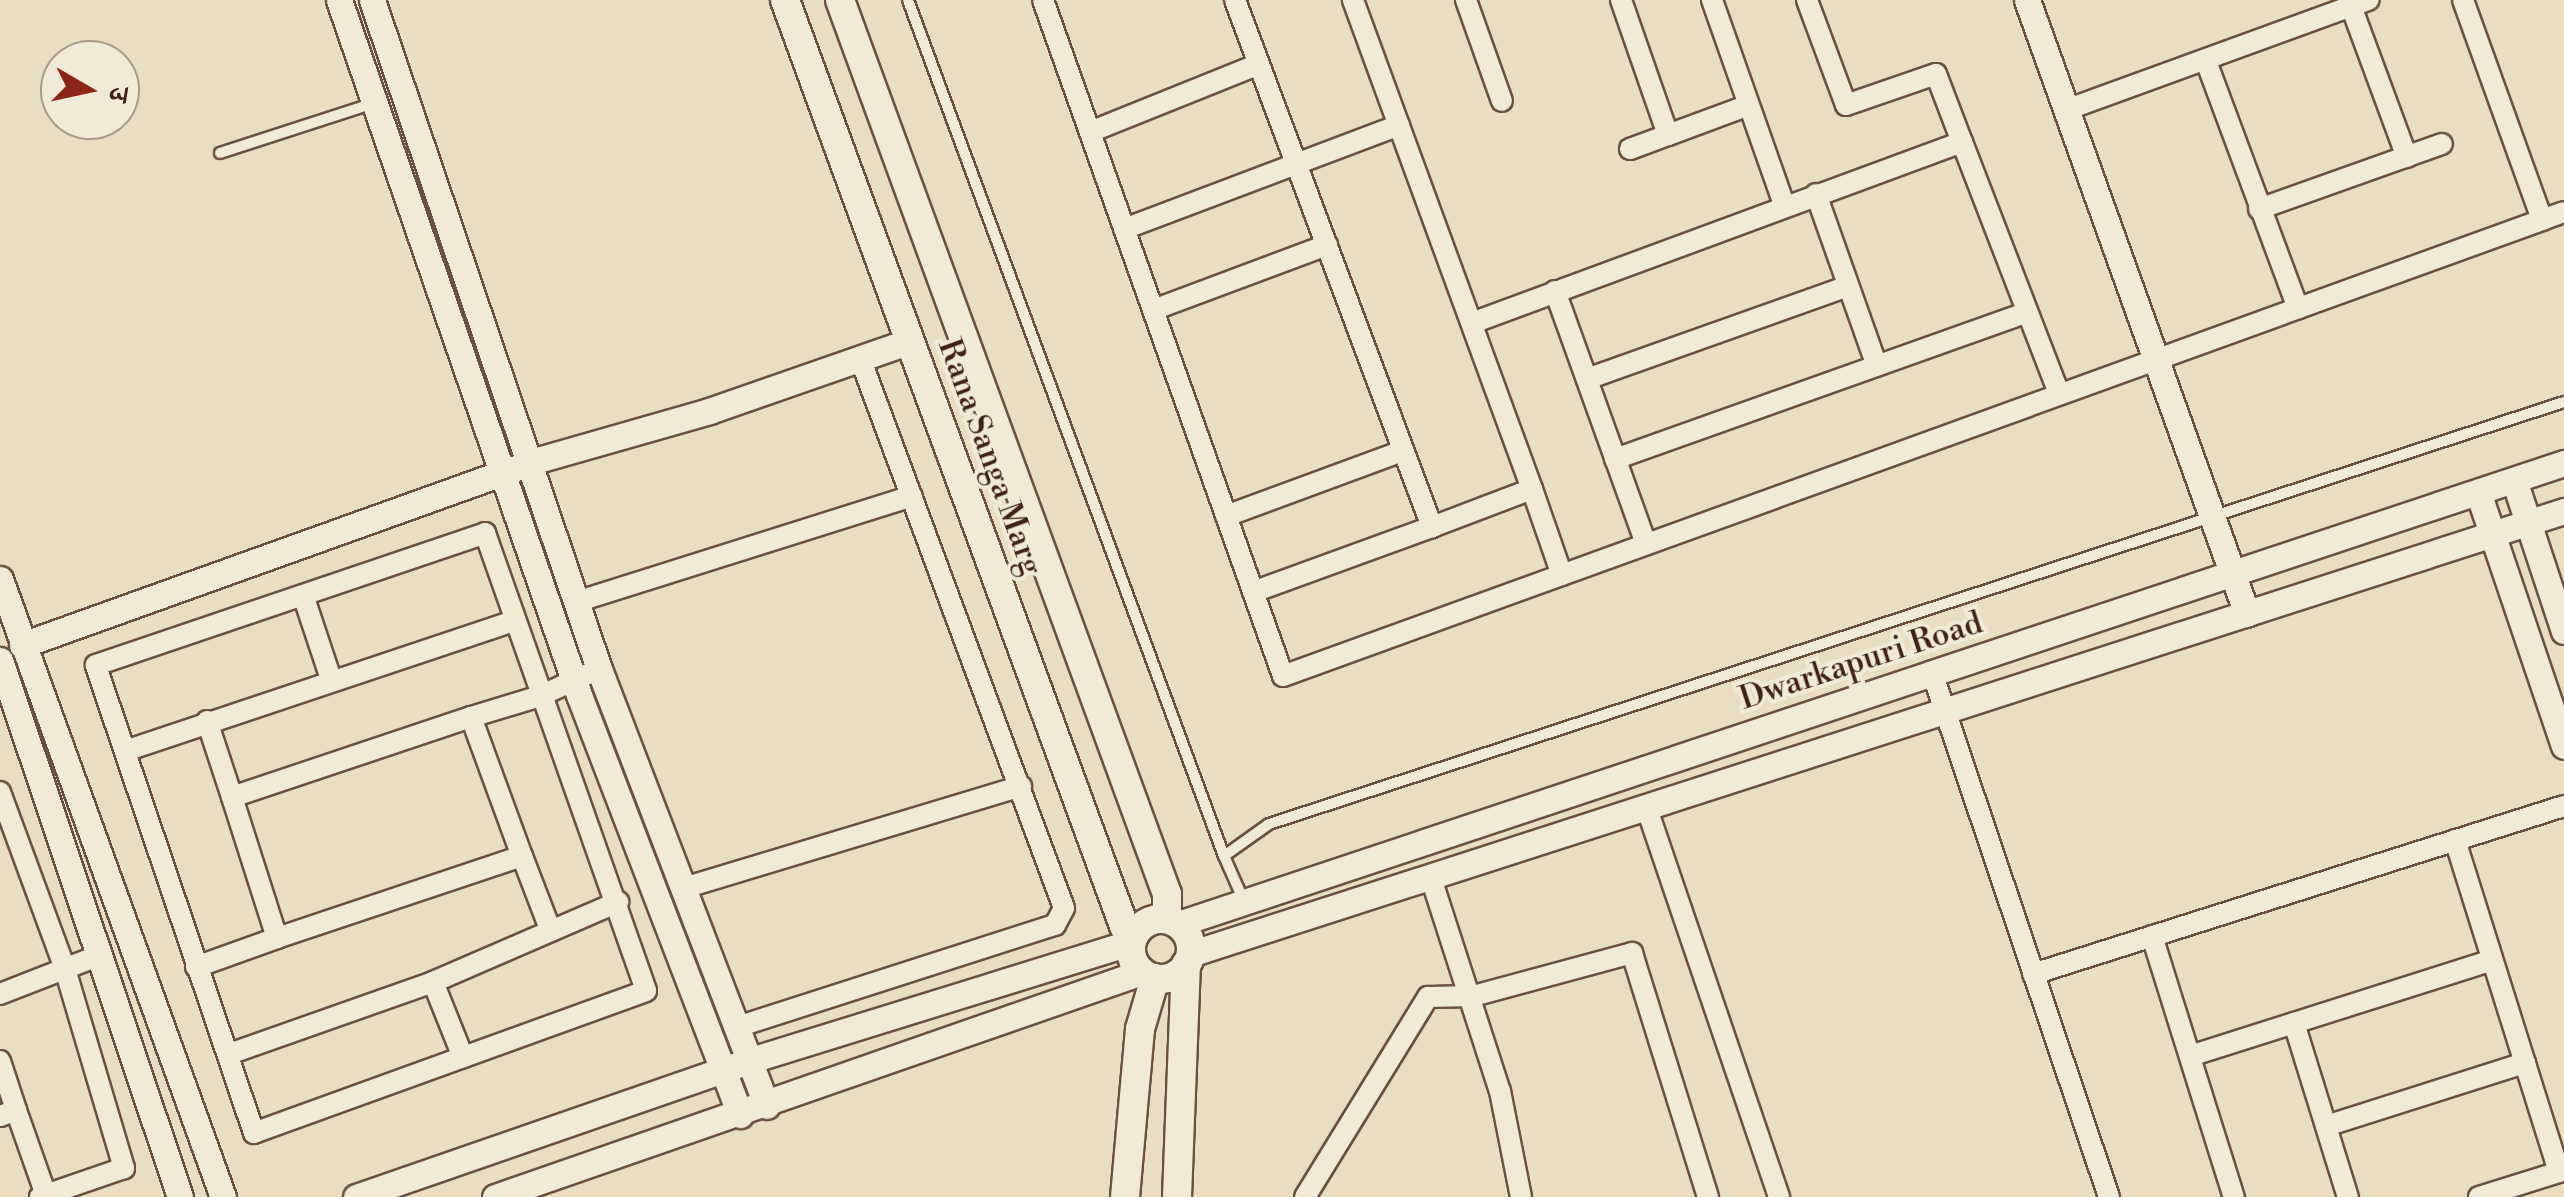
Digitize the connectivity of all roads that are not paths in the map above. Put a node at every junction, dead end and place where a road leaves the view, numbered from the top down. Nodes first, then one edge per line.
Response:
1 (339, 0) edge
2 (372, 0) edge
3 (786, 0) edge
4 (840, 0) edge
5 (908, 0) edge
6 (1043, 0) edge
7 (1235, 0) edge
8 (1353, 0) edge
9 (1467, 0) edge
10 (1621, 0) edge
11 (1712, 0) edge
12 (1807, 0) edge
13 (2027, 0) edge
14 (2463, 0) edge
15 (2360, 3) edge
16 (2206, 61) junction
17 (1259, 64) junction
18 (1502, 100) dead end
19 (375, 102) junction
20 (1749, 105) junction
21 (2066, 110) junction
22 (1399, 125) junction
23 (1090, 132) junction
24 (1668, 135) junction
25 (1962, 142) junction
26 (2442, 144) dead end
27 (1630, 149) dead end
28 (220, 153) dead end
29 (2406, 157) junction
30 (1297, 166) junction
31 (1816, 194) junction
32 (1784, 205) junction
33 (2258, 209) junction
34 (2564, 212) edge
35 (2542, 220) junction
36 (1124, 228) junction
37 (1326, 246) junction
38 (1848, 286) junction
39 (1556, 292) junction
40 (2298, 308) junction
41 (1153, 310) junction
42 (2028, 312) junction
43 (1472, 323) junction
44 (910, 341) junction
45 (860, 358) junction
46 (2155, 360) junction
47 (1876, 366) junction
48 (1587, 379) junction
49 (2059, 394) junction
50 (2564, 402) edge
51 (1403, 450) junction
52 (1616, 459) junction
53 (2564, 462) edge
54 (530, 464) junction
55 (505, 473) junction
56 (2514, 480) junction
57 (1532, 489) junction
58 (2478, 492) junction
59 (912, 496) junction
60 (2564, 511) edge
61 (1226, 516) junction
62 (2212, 520) junction
63 (2531, 522) junction
64 (1432, 527) junction
65 (2494, 535) junction
66 (1646, 544) junction
67 (1562, 574) junction
68 (2232, 575) junction
69 (0, 579) edge
70 (1253, 592) junction
71 (304, 598) junction
72 (576, 602) junction
73 (2247, 614) junction
74 (513, 621) junction
75 (2564, 631) edge
76 (22, 645) junction
77 (0, 660) edge
78 (599, 669) junction
79 (1932, 672) junction
80 (331, 679) junction
81 (575, 679) junction
82 (540, 696) junction
83 (1944, 712) junction
84 (471, 717) junction
85 (207, 721) junction
86 (2564, 746) edge
87 (128, 750) junction
88 (1021, 786) junction
89 (0, 792) edge
90 (232, 796) junction
91 (2564, 806) edge
92 (1647, 809) junction
93 (2455, 840) junction
94 (522, 856) junction
95 (1224, 856) junction
96 (1432, 878) junction
97 (688, 887) junction
98 (618, 902) junction
99 (1244, 903) junction
100 (1172, 922) junction
101 (550, 929) junction
102 (2152, 936) junction
103 (276, 938) junction
104 (1133, 938) junction
105 (100, 955) junction
106 (1188, 959) junction
107 (2492, 960) junction
108 (196, 967) junction
109 (65, 969) junction
110 (2033, 974) junction
111 (1148, 975) junction
112 (433, 982) junction
113 (0, 994) edge
114 (1472, 996) junction
115 (2294, 1023) junction
116 (740, 1026) junction
117 (229, 1054) junction
118 (2190, 1056) junction
119 (464, 1057) junction
120 (751, 1060) junction
121 (0, 1061) edge
122 (2524, 1064) junction
123 (723, 1069) junction
124 (767, 1106) junction
125 (8, 1113) edge
126 (740, 1115) junction
127 (2326, 1126) junction
128 (43, 1196) edge
129 (180, 1197) edge
130 (222, 1197) edge
131 (356, 1197) edge
132 (495, 1197) edge
133 (1125, 1197) edge
134 (1177, 1197) edge
135 (1305, 1197) edge
136 (1522, 1197) edge
137 (1708, 1197) edge
138 (1778, 1197) edge
139 (2109, 1197) edge
140 (2234, 1197) edge
141 (2348, 1197) edge
142 (2479, 1197) edge

1 - 19 street
2 - 54 street
3 - 44 main road, Rana Sanga Marg
4 - 100 main road, Rana Sanga Marg
5 - 95 lane
6 - 23 street
7 - 17 street
8 - 22 street
9 - 18 street
10 - 24 street
11 - 20 street
12 - 25 street
13 - 21 street
14 - 35 street
15 - 16 street
15 - 29 street
16 - 21 street
16 - 33 street
17 - 23 street
17 - 30 street
19 - 28 lane
19 - 55 street
20 - 24 street
20 - 32 street
21 - 46 street
22 - 30 street
22 - 43 street
23 - 36 street
24 - 27 street
25 - 31 street
25 - 42 street
26 - 29 street
29 - 33 street
30 - 36 street
30 - 37 street
31 - 32 street
31 - 38 street
32 - 39 street
33 - 40 street
34 - 35 street
35 - 40 street
36 - 41 street
37 - 41 street
37 - 51 street
38 - 47 street
38 - 48 street
39 - 43 street
39 - 48 street
40 - 46 street
41 - 61 street
42 - 47 street
42 - 49 street
43 - 57 street
44 - 45 street
44 - 104 main road, Rana Sanga Marg
45 - 54 street
45 - 59 street
46 - 49 street
46 - 62 street
47 - 52 street
48 - 52 street
49 - 66 street
50 - 62 lane
51 - 61 street
51 - 64 street
52 - 66 street
53 - 56 street, Dwarkapuri Road
54 - 55 street
54 - 72 street
55 - 76 street
55 - 81 street
56 - 58 street, Dwarkapuri Road
56 - 63 street
57 - 64 street
57 - 67 street
58 - 65 street
58 - 68 street, Dwarkapuri Road
59 - 72 street
59 - 88 street
60 - 63 street
61 - 70 street
62 - 68 street
62 - 95 lane
63 - 65 street
63 - 75 street
64 - 70 street
65 - 73 street
65 - 86 street
66 - 67 street
67 - 70 street
68 - 73 street
68 - 79 street, Dwarkapuri Road
69 - 76 street
71 - 74 street
71 - 80 street
71 - 87 street
72 - 78 street
73 - 83 street
74 - 80 street
74 - 82 street
76 - 130 street
77 - 105 street
78 - 81 street
78 - 97 street
79 - 83 street
79 - 99 street, Dwarkapuri Road
80 - 85 street
81 - 82 street
81 - 123 street
82 - 84 street
82 - 98 street
83 - 92 street
83 - 110 street
84 - 90 street
84 - 94 street
85 - 87 street
85 - 90 street
87 - 108 street
88 - 97 street
88 - 116 street
89 - 109 street
90 - 103 street
91 - 93 street
92 - 96 street
92 - 138 street
93 - 102 street
93 - 107 street
94 - 101 street
94 - 103 street
95 - 99 lane
96 - 106 street
96 - 114 street
97 - 116 street
98 - 101 street
98 - 119 street
99 - 100 street, Dwarkapuri Road
100 - 104 main road
100 - 106 main road
101 - 112 street
102 - 110 street
102 - 118 street
103 - 108 street
104 - 111 main road
104 - 120 street
105 - 109 street
105 - 129 street
106 - 111 main road
106 - 134 main road
107 - 115 street
107 - 122 street
108 - 117 street
109 - 113 street
109 - 128 street
110 - 139 street
111 - 124 street
111 - 133 main road
112 - 117 street
112 - 119 street
114 - 135 street
114 - 136 street
114 - 137 street
115 - 118 street
115 - 127 street
116 - 120 street
117 - 119 street
118 - 140 street
120 - 123 street
120 - 124 street
121 - 125 street
122 - 127 street
122 - 142 street
123 - 126 street
123 - 131 street
124 - 126 street
125 - 128 street
126 - 132 street
127 - 141 street

